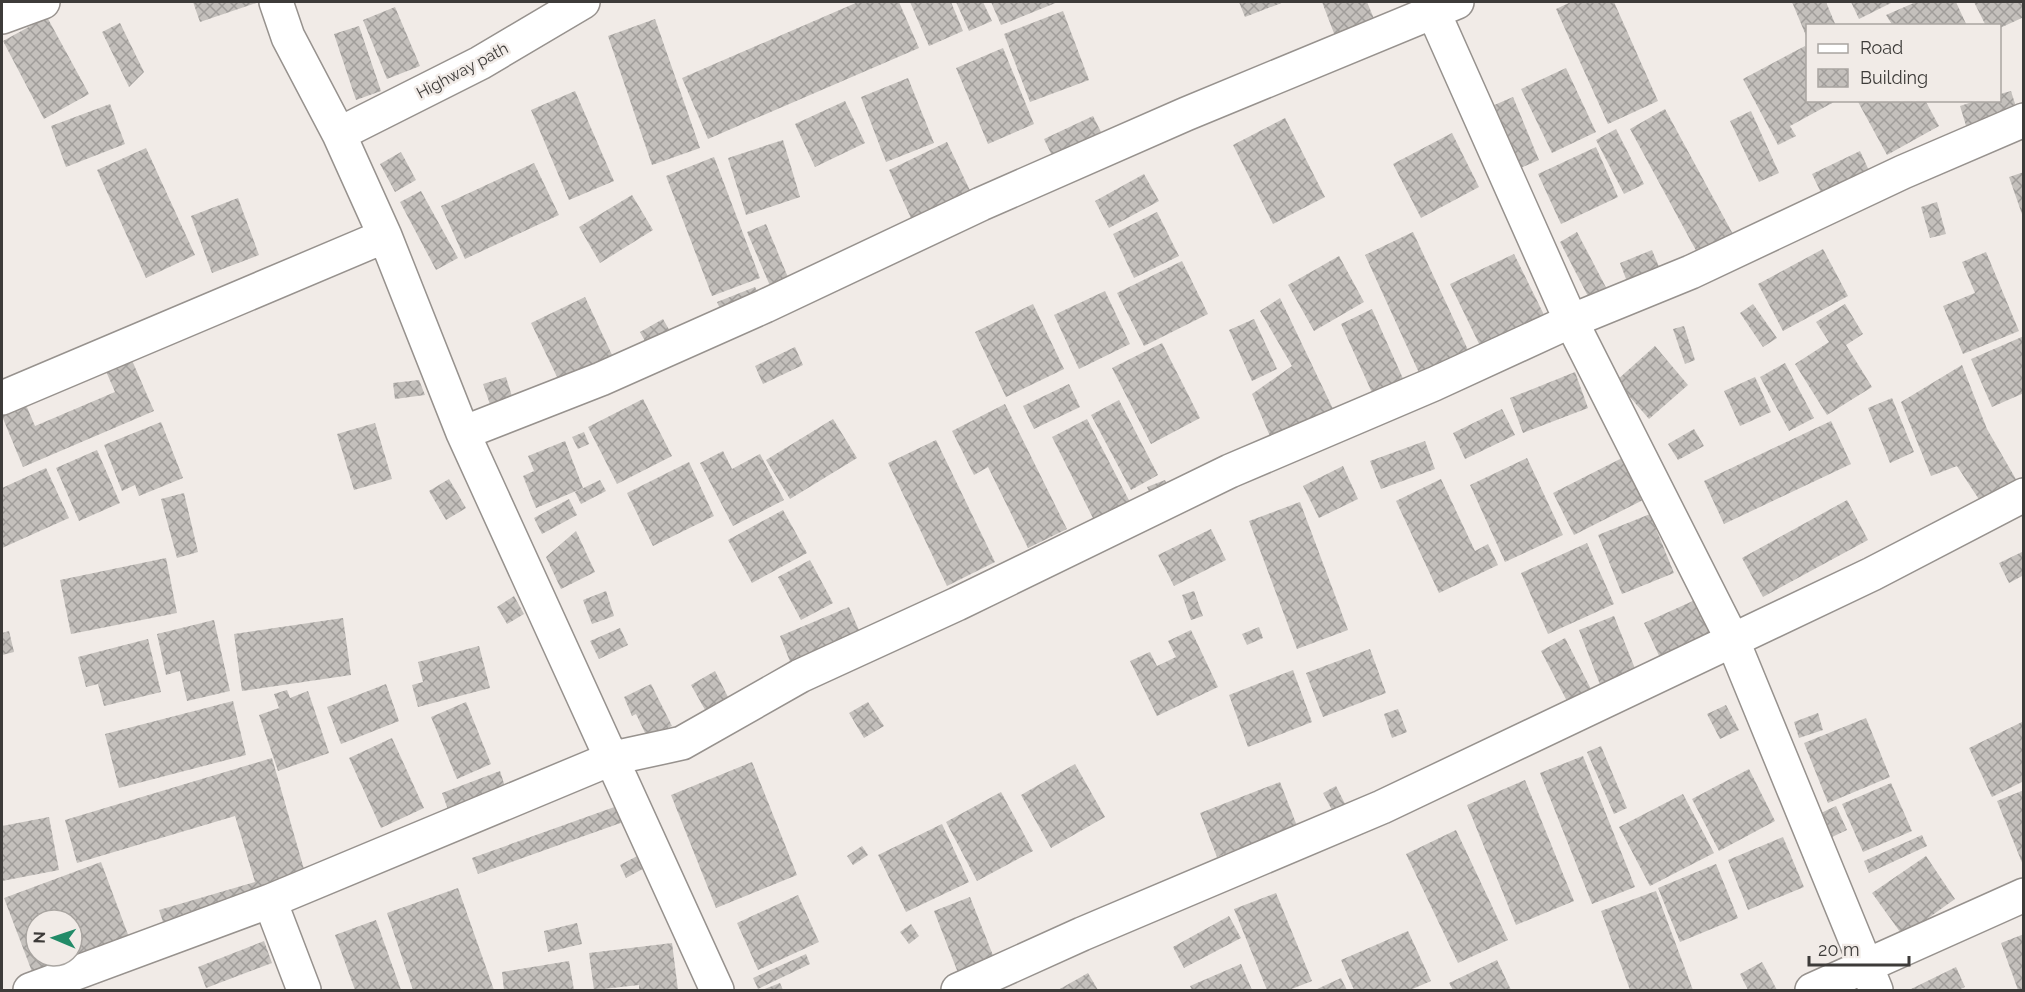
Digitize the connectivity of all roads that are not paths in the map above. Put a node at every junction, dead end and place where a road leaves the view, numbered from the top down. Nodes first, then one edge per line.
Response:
1 (43, 2) edge
2 (276, 2) edge
3 (583, 2) edge
4 (1440, 5) edge
5 (2, 17) edge
6 (2024, 120) edge
7 (339, 134) junction
8 (385, 236) junction
9 (1571, 321) junction
10 (2, 398) edge
11 (463, 433) junction
12 (2024, 495) edge
13 (1732, 639) junction
14 (613, 758) junction
15 (2024, 895) edge
16 (270, 901) junction
17 (1870, 978) edge
18 (30, 990) edge
19 (304, 990) edge
20 (717, 990) edge
21 (958, 990) edge
22 (1812, 990) edge

1 - 5 street
2 - 7 street
3 - 7 street, Highway path
4 - 9 street
4 - 11 street
6 - 9 street
7 - 8 street
8 - 10 street
8 - 11 street
9 - 13 street
9 - 14 street
11 - 14 street
12 - 13 street
13 - 17 street
13 - 21 street
14 - 16 street
14 - 20 street
15 - 17 street
16 - 18 street
16 - 19 street
17 - 22 street

